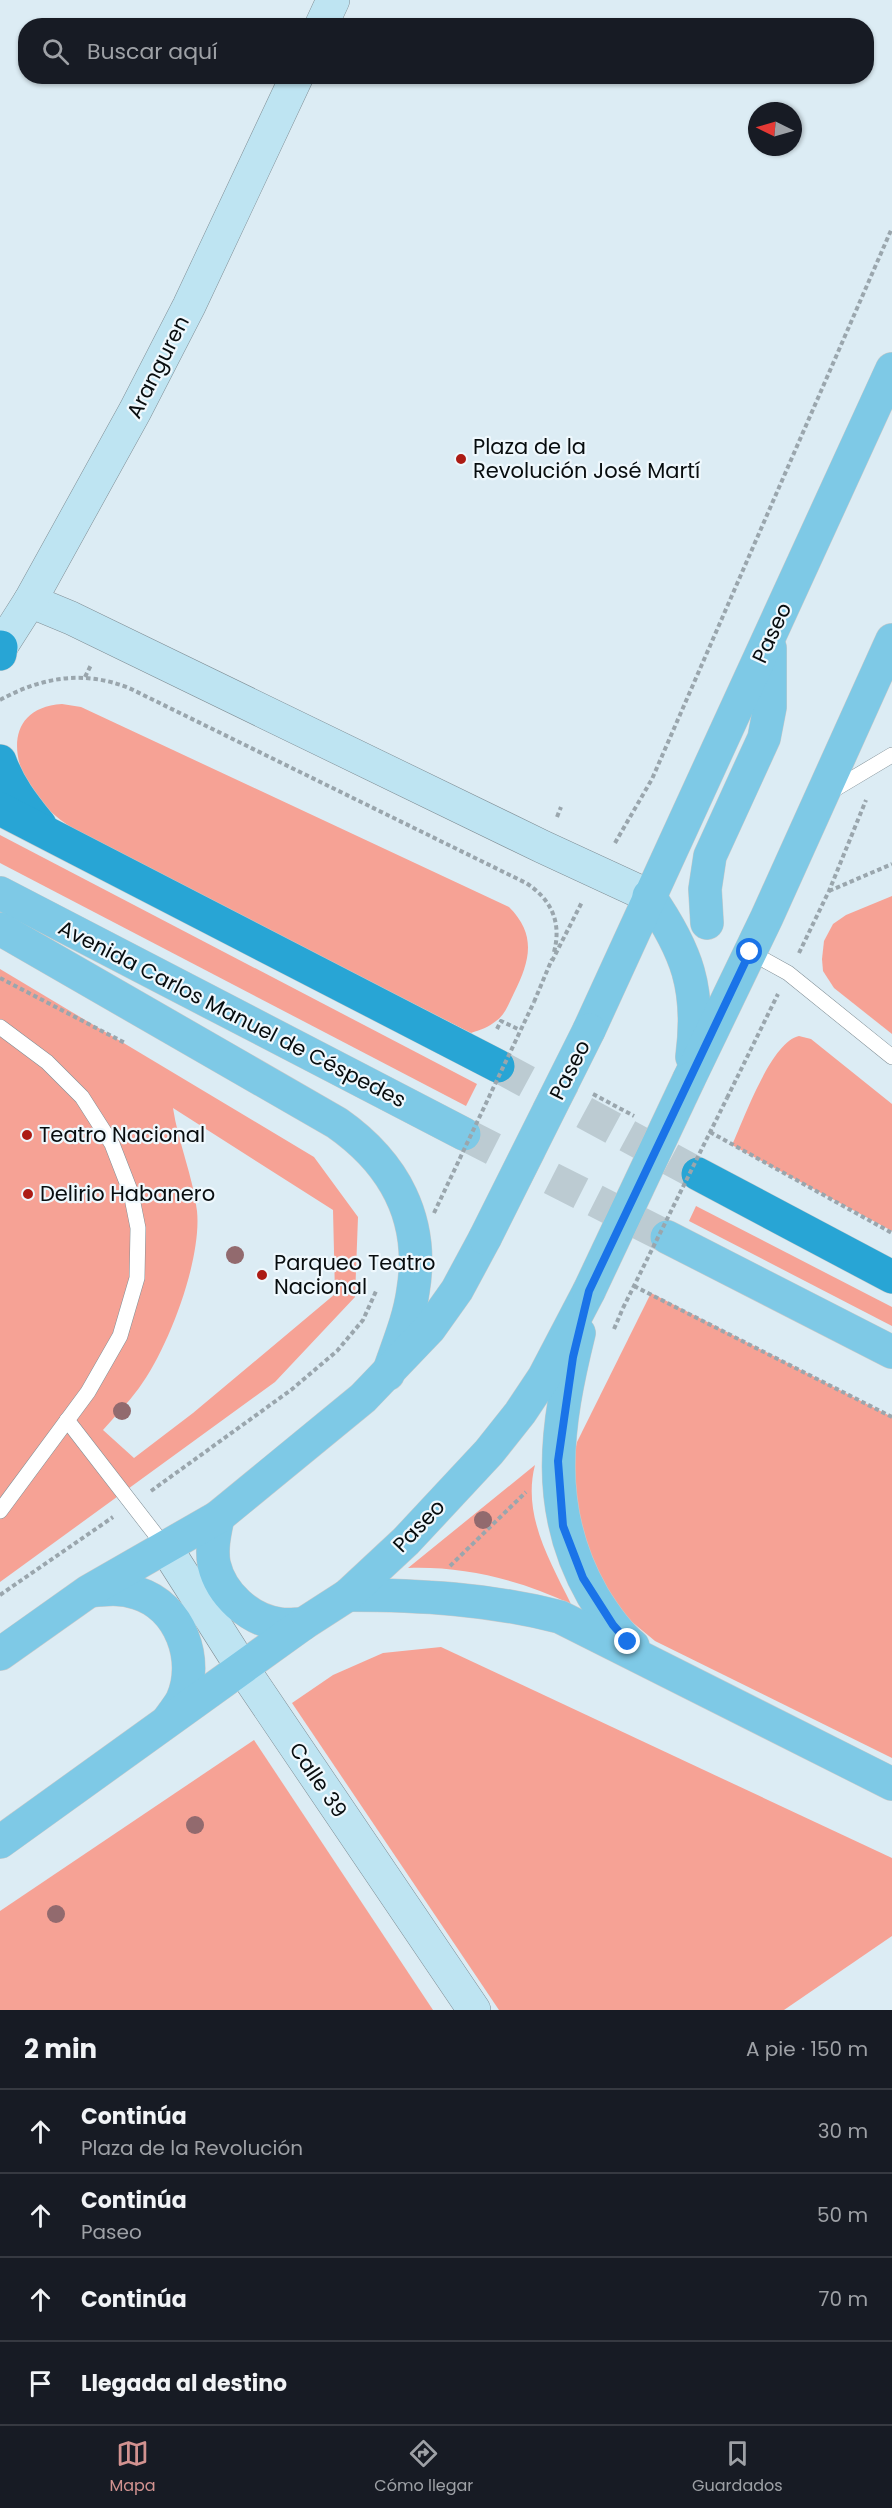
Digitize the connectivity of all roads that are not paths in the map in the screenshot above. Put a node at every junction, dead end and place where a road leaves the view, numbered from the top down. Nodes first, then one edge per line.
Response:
1 (333, 0) edge
2 (325, 18) edge
3 (293, 84) edge
4 (892, 369) edge
5 (30, 601) junction
6 (892, 640) edge
7 (770, 641) junction
8 (0, 650) edge
9 (887, 758) edge
10 (0, 761) edge
11 (822, 796) junction
12 (0, 809) edge
13 (48, 834) junction
14 (0, 893) edge
15 (649, 896) junction
16 (707, 923) junction
17 (0, 929) edge
18 (750, 952) junction
19 (0, 1027) edge
20 (504, 1054) tunnel mouth
21 (892, 1057) edge
22 (689, 1079) junction
23 (464, 1134) tunnel mouth
24 (700, 1158) tunnel mouth
25 (667, 1237) tunnel mouth
26 (892, 1276) edge
27 (589, 1291) junction
28 (892, 1352) edge
29 (388, 1374) junction
30 (67, 1419) junction
31 (0, 1511) edge
32 (218, 1517) junction
33 (166, 1548) junction
34 (89, 1591) junction
35 (348, 1595) junction
36 (303, 1624) junction
37 (0, 1654) edge
38 (661, 1666) junction
39 (243, 1669) junction
40 (168, 1720) junction
41 (892, 1784) edge
42 (0, 1842) edge
43 (474, 2010) edge

1 - 2 street
3 - 5 street, Aranguren
4 - 7 main road, Paseo
5 - 8 street, Aranguren
5 - 15 street
6 - 11 main road
7 - 15 main road, Paseo
7 - 16 main road
9 - 11 lane
10 - 13 highway
11 - 18 main road
12 - 13 highway
13 - 20 highway
14 - 23 main road, Avenida Carlos Manuel de Céspedes
15 - 16 main road
15 - 22 main road
15 - 29 main road, Paseo, bridge
16 - 18 main road
17 - 29 main road
18 - 21 lane
18 - 22 main road, Paseo
19 - 30 lane
22 - 27 main road, Paseo, bridge
24 - 26 highway
25 - 28 main road
27 - 35 main road, Paseo
27 - 38 main road
29 - 32 main road, Paseo
30 - 31 lane
30 - 33 lane
32 - 33 main road, Paseo
32 - 36 main road
33 - 34 main road, Paseo
33 - 39 street, Calle 39
34 - 37 main road, Paseo
34 - 40 main road
35 - 36 main road, Paseo
35 - 38 main road
36 - 39 main road, Paseo
38 - 41 main road
39 - 40 main road, Paseo
39 - 43 street, Calle 39
40 - 42 main road, Paseo

